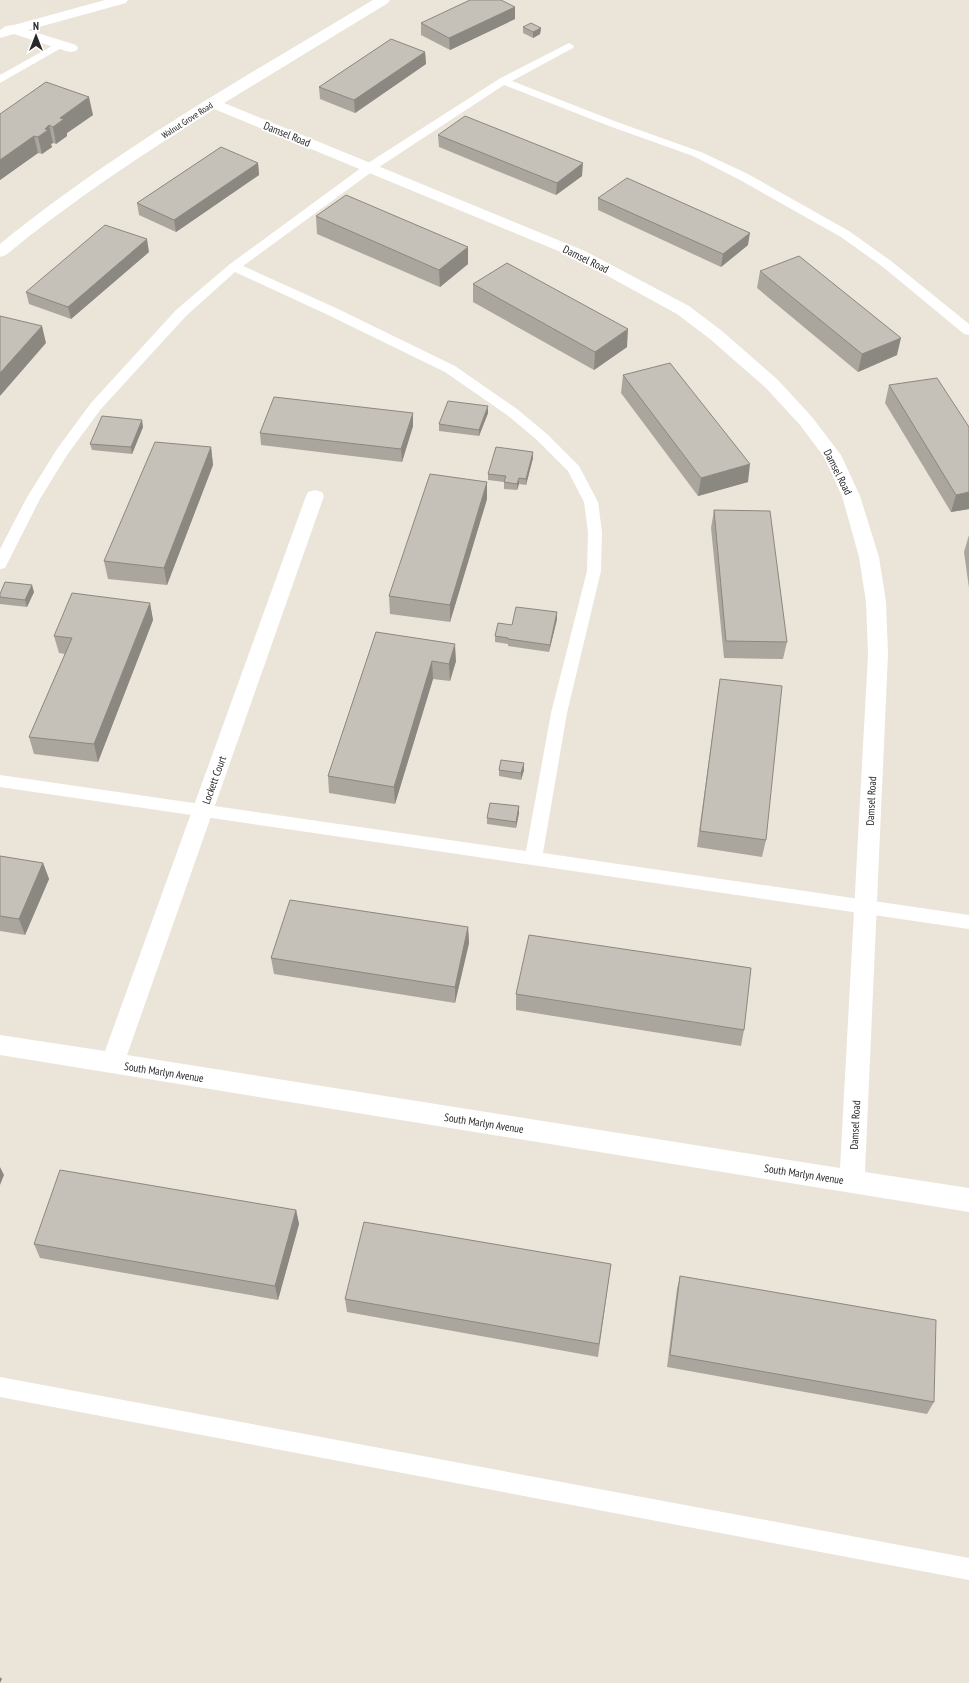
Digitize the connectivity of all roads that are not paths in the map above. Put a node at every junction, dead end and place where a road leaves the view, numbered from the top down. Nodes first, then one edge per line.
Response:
1 (121, 0) edge
2 (382, 0) edge
3 (4, 30) edge
4 (65, 46) joint
5 (569, 46) dead end
6 (0, 80) edge
7 (503, 81) junction
8 (212, 103) junction
9 (369, 168) junction
10 (0, 252) edge
11 (234, 267) junction
12 (969, 332) edge
13 (315, 496) dead end
14 (0, 564) edge
15 (0, 781) edge
16 (202, 812) junction
17 (533, 858) junction
18 (866, 907) junction
19 (969, 922) edge
20 (0, 1045) edge
21 (112, 1064) junction
22 (852, 1181) junction
23 (969, 1200) edge
24 (0, 1387) edge
25 (969, 1569) edge

1 - 3 street
2 - 8 street, Walnut Grove Road
3 - 4 street
4 - 6 lane
5 - 7 lane
7 - 9 lane
7 - 12 lane
8 - 9 street, Damsel Road
8 - 10 street, Walnut Grove Road
9 - 11 lane
9 - 18 street, Damsel Road
11 - 14 lane
11 - 17 lane
13 - 16 street, Lockett Court
15 - 16 lane
16 - 17 lane
16 - 21 street, Lockett Court
17 - 18 lane
18 - 19 lane
18 - 22 street, Damsel Road
20 - 21 street, South Marlyn Avenue
21 - 22 street, South Marlyn Avenue
22 - 23 street, South Marlyn Avenue
24 - 25 lane

